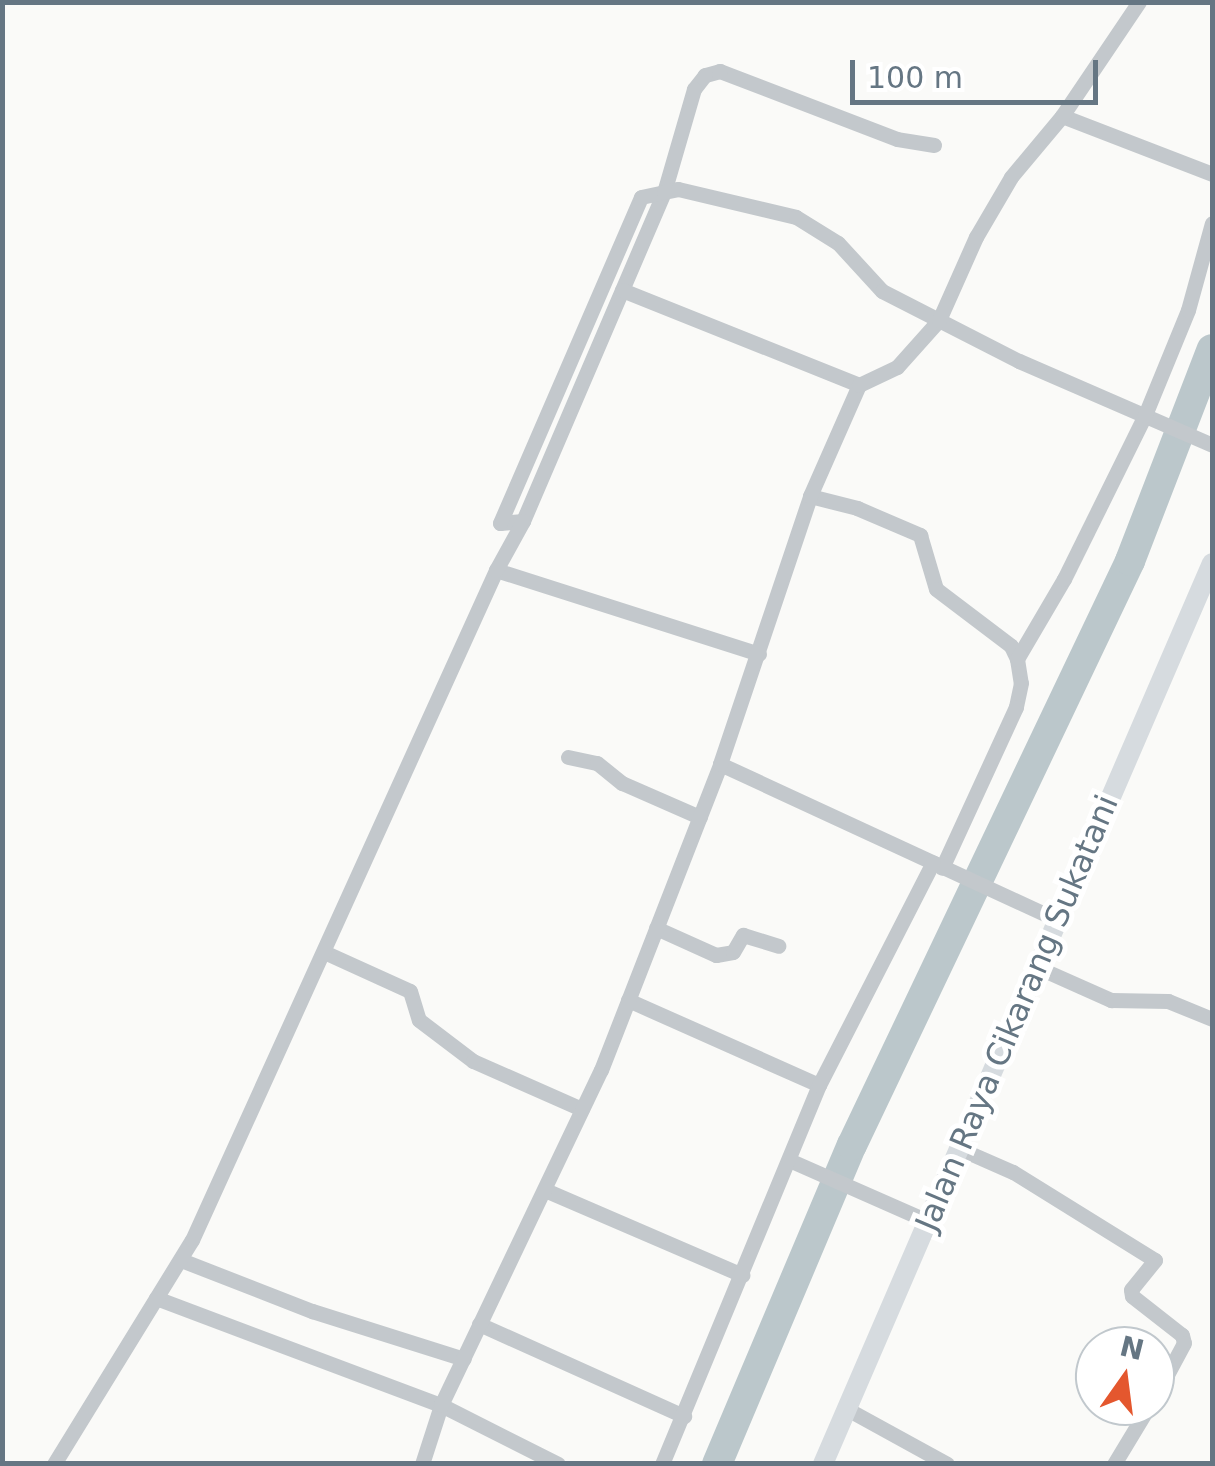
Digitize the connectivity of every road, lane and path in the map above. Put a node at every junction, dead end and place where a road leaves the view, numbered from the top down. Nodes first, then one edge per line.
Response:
1 (1139, 2) edge
2 (1062, 116) junction
3 (934, 145) dead end
4 (1212, 174) edge
5 (664, 192) junction
6 (1212, 222) edge
7 (622, 290) junction
8 (939, 320) junction
9 (859, 385) junction
10 (1148, 416) junction
11 (1212, 445) edge
12 (810, 496) junction
13 (523, 521) junction
14 (1212, 563) edge
15 (496, 570) junction
16 (1204, 603) edge
17 (759, 654) junction
18 (1017, 658) junction
19 (568, 757) dead end
20 (720, 764) junction
21 (700, 817) junction
22 (942, 867) junction
23 (1058, 920) junction
24 (656, 928) junction
25 (778, 946) dead end
26 (324, 952) junction
27 (1038, 968) junction
28 (628, 1000) junction
29 (1212, 1019) edge
30 (819, 1086) junction
31 (582, 1109) junction
32 (958, 1148) junction
33 (794, 1162) junction
34 (545, 1190) junction
35 (927, 1220) junction
36 (181, 1260) junction
37 (742, 1274) junction
38 (156, 1298) junction
39 (480, 1324) junction
40 (1170, 1326) edge
41 (1175, 1330) edge
42 (464, 1359) junction
43 (1175, 1360) edge
44 (442, 1405) junction
45 (846, 1409) junction
46 (684, 1416) junction
47 (1138, 1426) edge
48 (54, 1464) edge
49 (422, 1464) edge
50 (558, 1464) edge
51 (662, 1464) edge
52 (823, 1464) edge
53 (947, 1464) edge
54 (1114, 1464) edge

1 - 2 street
2 - 4 street
2 - 8 street
3 - 5 street
5 - 7 street
5 - 8 street
5 - 13 street
6 - 10 street
7 - 9 street
7 - 13 street
8 - 9 street
8 - 10 street
9 - 12 street
10 - 11 street
10 - 18 street
12 - 17 street
12 - 18 street
13 - 15 street
14 - 16 main road, Jalan Raya Cikarang Sukatani
15 - 17 street
15 - 26 street
16 - 23 main road, Jalan Raya Cikarang Sukatani
17 - 20 street
18 - 22 street
19 - 21 street
20 - 21 street
20 - 22 street
21 - 24 street
22 - 23 street
22 - 30 street
23 - 27 main road, Jalan Raya Cikarang Sukatani
24 - 25 street
24 - 28 street
26 - 31 street
26 - 36 street
27 - 29 street
27 - 32 main road, Jalan Raya Cikarang Sukatani
28 - 30 street
28 - 31 street
30 - 33 street
31 - 34 street
32 - 35 main road, Jalan Raya Cikarang Sukatani
32 - 40 street
33 - 35 street
33 - 37 street
34 - 37 street
34 - 39 street
35 - 45 main road, Jalan Raya Cikarang Sukatani
36 - 38 street
36 - 42 street
37 - 46 street
38 - 44 street
38 - 48 street
39 - 42 street
39 - 46 street
41 - 43 street
42 - 44 street
44 - 49 street
44 - 50 street
45 - 52 main road, Jalan Raya Cikarang Sukatani
45 - 53 street
46 - 51 street
47 - 54 street

